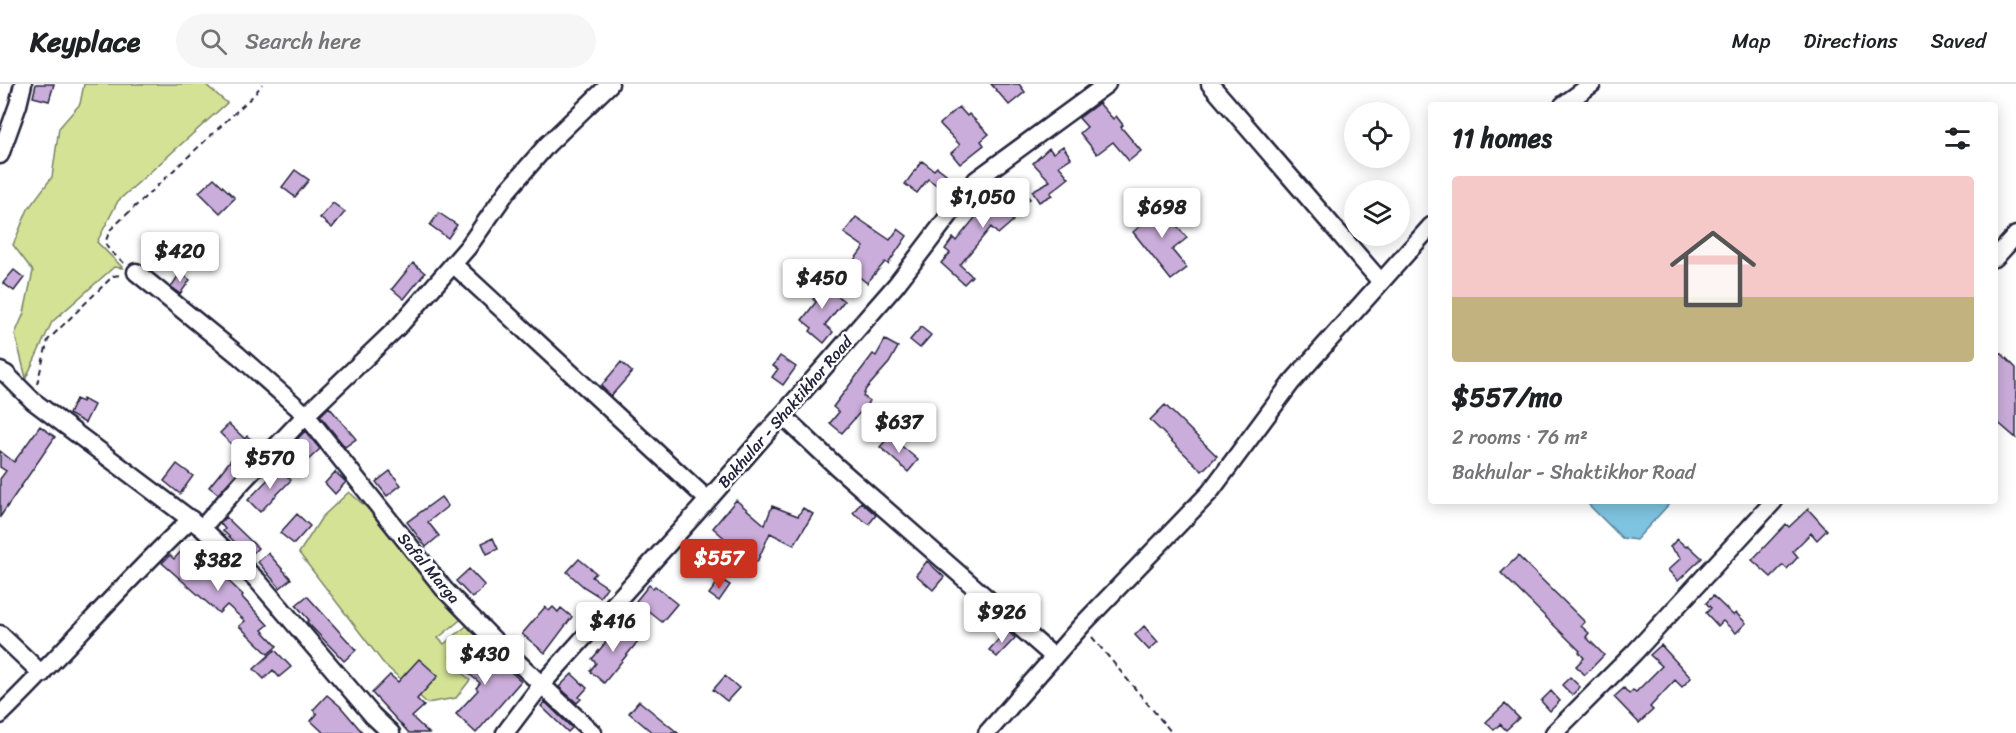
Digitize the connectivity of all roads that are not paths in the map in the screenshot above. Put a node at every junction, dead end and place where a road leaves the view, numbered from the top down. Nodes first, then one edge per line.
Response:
1 (23, 84) edge
2 (610, 84) edge
3 (1107, 84) edge
4 (1210, 84) edge
5 (1592, 84) edge
6 (1567, 102) edge
7 (0, 155) edge
8 (1428, 229) edge
9 (2016, 235) edge
10 (1998, 255) edge
11 (453, 264) junction
12 (136, 272) road end
13 (1381, 282) junction
14 (0, 371) edge
15 (306, 414) junction
16 (782, 415) junction
17 (708, 500) junction
18 (1771, 504) edge
19 (196, 523) junction
20 (0, 634) edge
21 (1054, 657) junction
22 (42, 674) junction
23 (542, 684) junction
24 (0, 715) edge
25 (391, 733) edge
26 (505, 733) edge
27 (593, 733) edge
28 (987, 733) edge
29 (1554, 733) edge

1 - 7 street
2 - 11 street
3 - 16 street, Bakhular - Shaktikhor Road
4 - 13 street
5 - 6 street
8 - 13 street
9 - 10 street
11 - 15 street
11 - 17 street
12 - 15 street, Safal Marga
13 - 21 street
14 - 19 street
15 - 19 street
15 - 23 street, Safal Marga
16 - 17 street, Bakhular - Shaktikhor Road
16 - 21 street
17 - 23 street, Bakhular - Shaktikhor Road
18 - 29 street
19 - 22 street
19 - 25 street
20 - 22 street
21 - 28 street
22 - 24 street
23 - 26 street, Bakhular - Shaktikhor Road
23 - 27 street, Safal Marga

